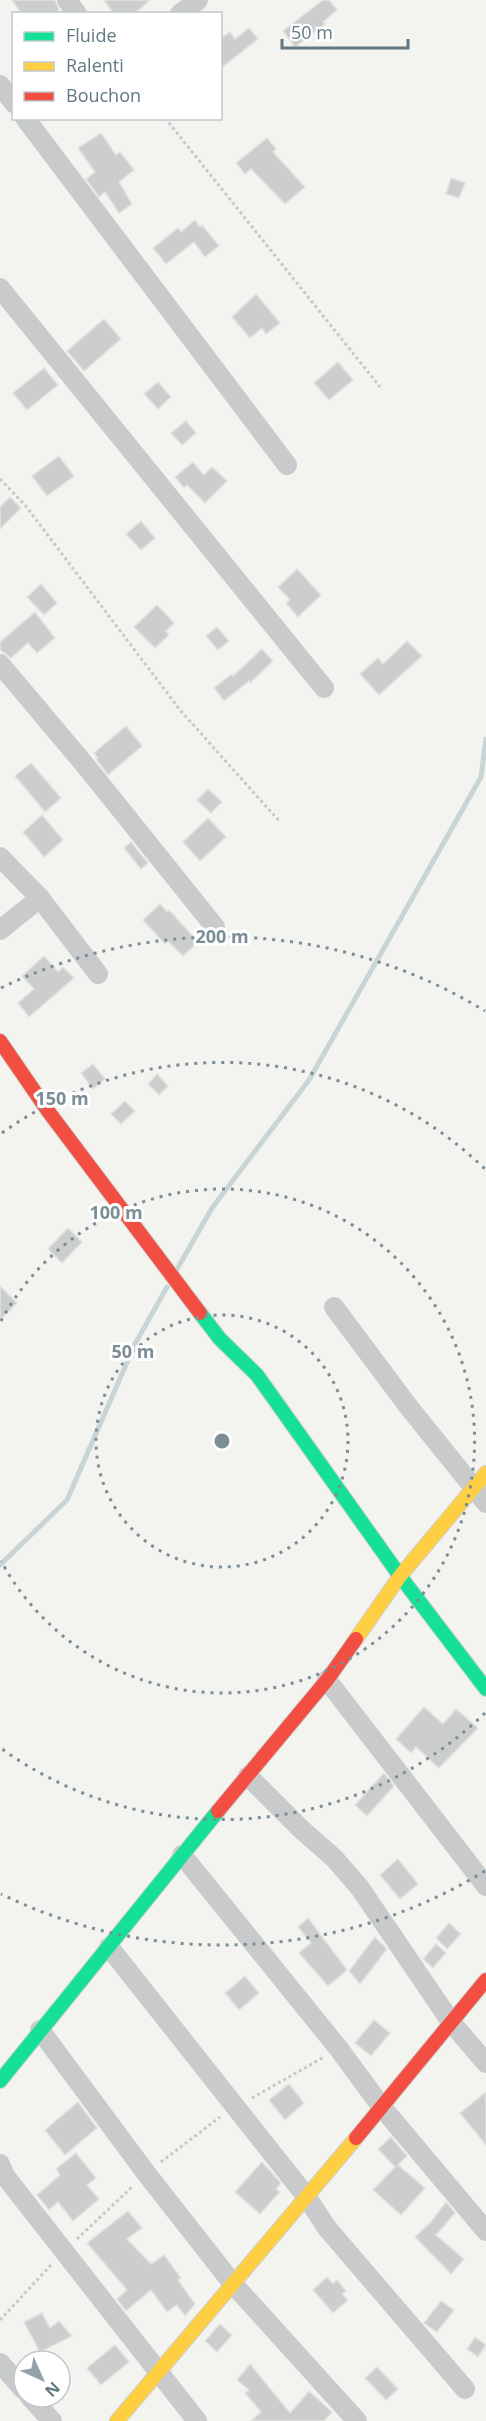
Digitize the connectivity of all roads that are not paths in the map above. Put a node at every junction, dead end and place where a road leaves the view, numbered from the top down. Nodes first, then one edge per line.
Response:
1 (198, 0) edge
2 (183, 12) edge
3 (27, 120) edge
4 (0, 288) edge
5 (286, 465) dead end
6 (0, 664) edge
7 (324, 688) dead end
8 (0, 857) edge
9 (40, 898) junction
10 (215, 927) dead end
11 (0, 930) edge
12 (98, 974) dead end
13 (0, 1041) edge
14 (334, 1307) dead end
15 (480, 1480) edge
16 (486, 1503) edge
17 (400, 1576) junction
18 (327, 1680) junction
19 (486, 1689) edge
20 (248, 1776) junction
21 (182, 1855) junction
22 (486, 1886) edge
23 (109, 1947) junction
24 (486, 1980) edge
25 (452, 2022) junction
26 (40, 2030) junction
27 (22, 2051) junction
28 (58, 2057) junction
29 (486, 2063) edge
30 (0, 2081) edge
31 (381, 2106) junction
32 (0, 2164) edge
33 (306, 2196) junction
34 (486, 2231) edge
35 (233, 2284) junction
36 (0, 2363) edge
37 (159, 2372) junction
38 (12, 2376) edge
39 (465, 2389) dead end
40 (41, 2409) edge
41 (52, 2421) edge
42 (117, 2421) edge
43 (197, 2421) edge
44 (357, 2421) edge

1 - 2 street
3 - 5 street
4 - 7 street
6 - 10 street
8 - 9 street
9 - 11 street
9 - 12 street
13 - 17 street
14 - 15 street
15 - 16 street
15 - 17 street
17 - 18 street
17 - 19 street
18 - 20 street
18 - 22 street
20 - 21 street
20 - 25 street
21 - 23 street
21 - 31 street
23 - 26 street
23 - 33 street
24 - 25 street
25 - 29 street
25 - 31 street
26 - 27 street
26 - 28 street
27 - 28 street
27 - 30 street
28 - 35 street
31 - 33 street
31 - 34 street
32 - 37 street
33 - 35 street
33 - 39 street
35 - 37 street
35 - 44 street
36 - 38 street
37 - 42 street
37 - 43 street
40 - 41 street

